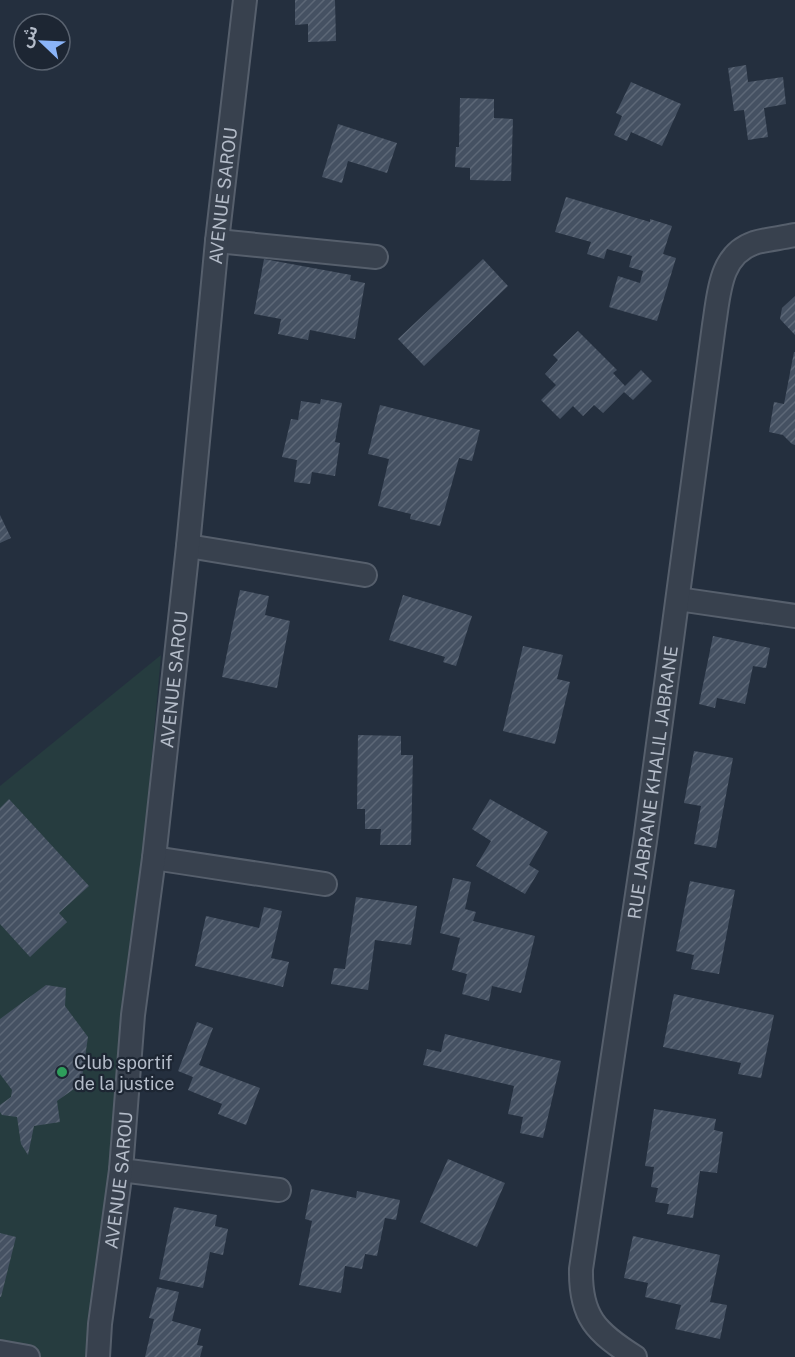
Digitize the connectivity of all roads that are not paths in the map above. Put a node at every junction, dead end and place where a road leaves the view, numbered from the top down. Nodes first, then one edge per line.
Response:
1 (245, 0) edge
2 (795, 235) edge
3 (218, 241) junction
4 (376, 258) dead end
5 (188, 546) junction
6 (365, 575) dead end
7 (678, 599) junction
8 (795, 616) edge
9 (154, 858) junction
10 (325, 884) dead end
11 (122, 1170) junction
12 (279, 1190) dead end
13 (2, 1354) edge
14 (28, 1357) edge
15 (98, 1357) edge
16 (635, 1357) edge

1 - 3 street, AVENUE SAROU
2 - 7 street, RUE JABRANE KHALIL JABRANE
3 - 4 street
3 - 5 street, AVENUE SAROU
5 - 6 street
5 - 9 street, AVENUE SAROU
7 - 8 street
7 - 16 street, RUE JABRANE KHALIL JABRANE
9 - 10 street
9 - 11 street, AVENUE SAROU
11 - 12 street
11 - 15 street, AVENUE SAROU
13 - 14 street

